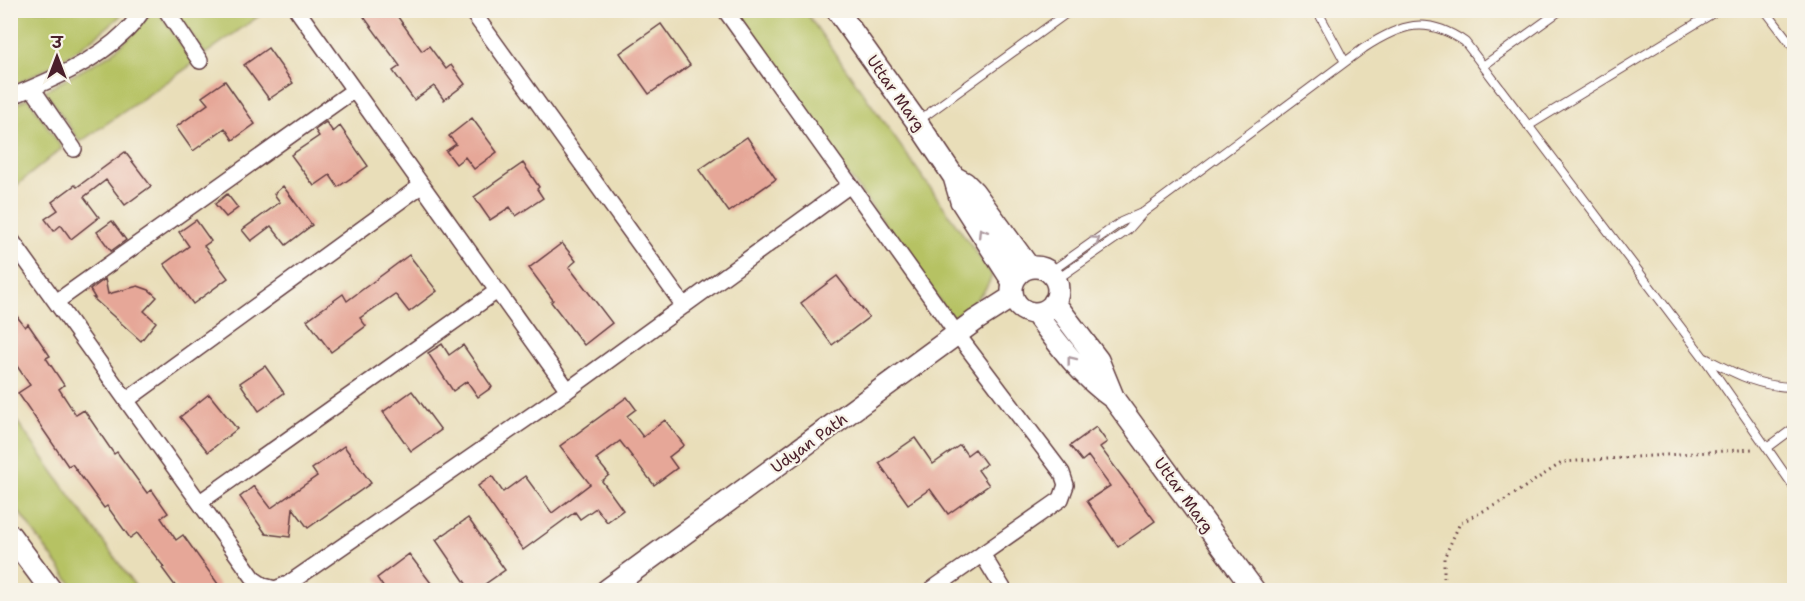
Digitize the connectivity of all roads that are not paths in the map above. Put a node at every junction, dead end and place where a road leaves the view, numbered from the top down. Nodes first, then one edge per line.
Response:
1 (143, 10) edge
2 (166, 10) edge
3 (297, 10) edge
4 (471, 10) edge
5 (725, 10) edge
6 (837, 10) edge
7 (1071, 10) edge
8 (1317, 10) edge
9 (1562, 10) edge
10 (1718, 10) edge
11 (1766, 10) edge
12 (1794, 48) edge
13 (200, 60) dead end
14 (1345, 62) junction
15 (1483, 66) junction
16 (32, 88) junction
17 (354, 90) junction
18 (10, 98) edge
19 (917, 122) junction
20 (1528, 126) junction
21 (74, 149) dead end
22 (954, 177) junction
23 (422, 186) junction
24 (850, 186) junction
25 (10, 238) edge
26 (1029, 267) junction
27 (1053, 276) junction
28 (497, 291) junction
29 (1020, 300) junction
30 (56, 302) junction
31 (1054, 302) junction
32 (684, 306) junction
33 (962, 340) junction
34 (1704, 358) junction
35 (1794, 387) edge
36 (568, 390) junction
37 (1114, 399) junction
38 (127, 400) junction
39 (1794, 428) edge
40 (1767, 448) junction
41 (1794, 487) edge
42 (200, 502) junction
43 (10, 535) edge
44 (982, 554) junction
45 (51, 591) edge
46 (607, 591) edge
47 (630, 591) edge
48 (931, 591) edge
49 (1004, 591) edge
50 (1254, 591) edge

1 - 16 street
2 - 13 street
3 - 17 street
4 - 32 street
5 - 24 street
6 - 19 main road, Uttar Marg
7 - 19 lane
8 - 14 lane
9 - 15 lane
10 - 20 lane
11 - 12 lane
14 - 15 lane
14 - 27 lane
15 - 20 lane
16 - 18 street
16 - 21 street
17 - 23 street
17 - 30 street
19 - 22 main road, Uttar Marg
20 - 34 lane
22 - 26 main road, Uttar Marg
29 -> 22 main road, Uttar Marg
23 - 28 street
23 - 38 street
24 - 32 street
24 - 33 street
25 - 30 street
26 - 27 main road
26 - 29 main road
27 - 31 main road
28 - 36 street
28 - 42 street
29 - 31 main road
29 - 33 main road, Udyan Path
37 -> 29 main road, Uttar Marg
30 - 38 street
31 - 37 main road, Uttar Marg
32 - 36 street
33 - 44 street
33 - 46 main road, Udyan Path
33 - 47 main road, Udyan Path
34 - 35 lane
34 - 40 lane
36 - 42 street
37 - 50 main road, Uttar Marg
38 - 42 street
39 - 40 lane
40 - 41 lane
43 - 45 main road
44 - 48 street
44 - 49 street

